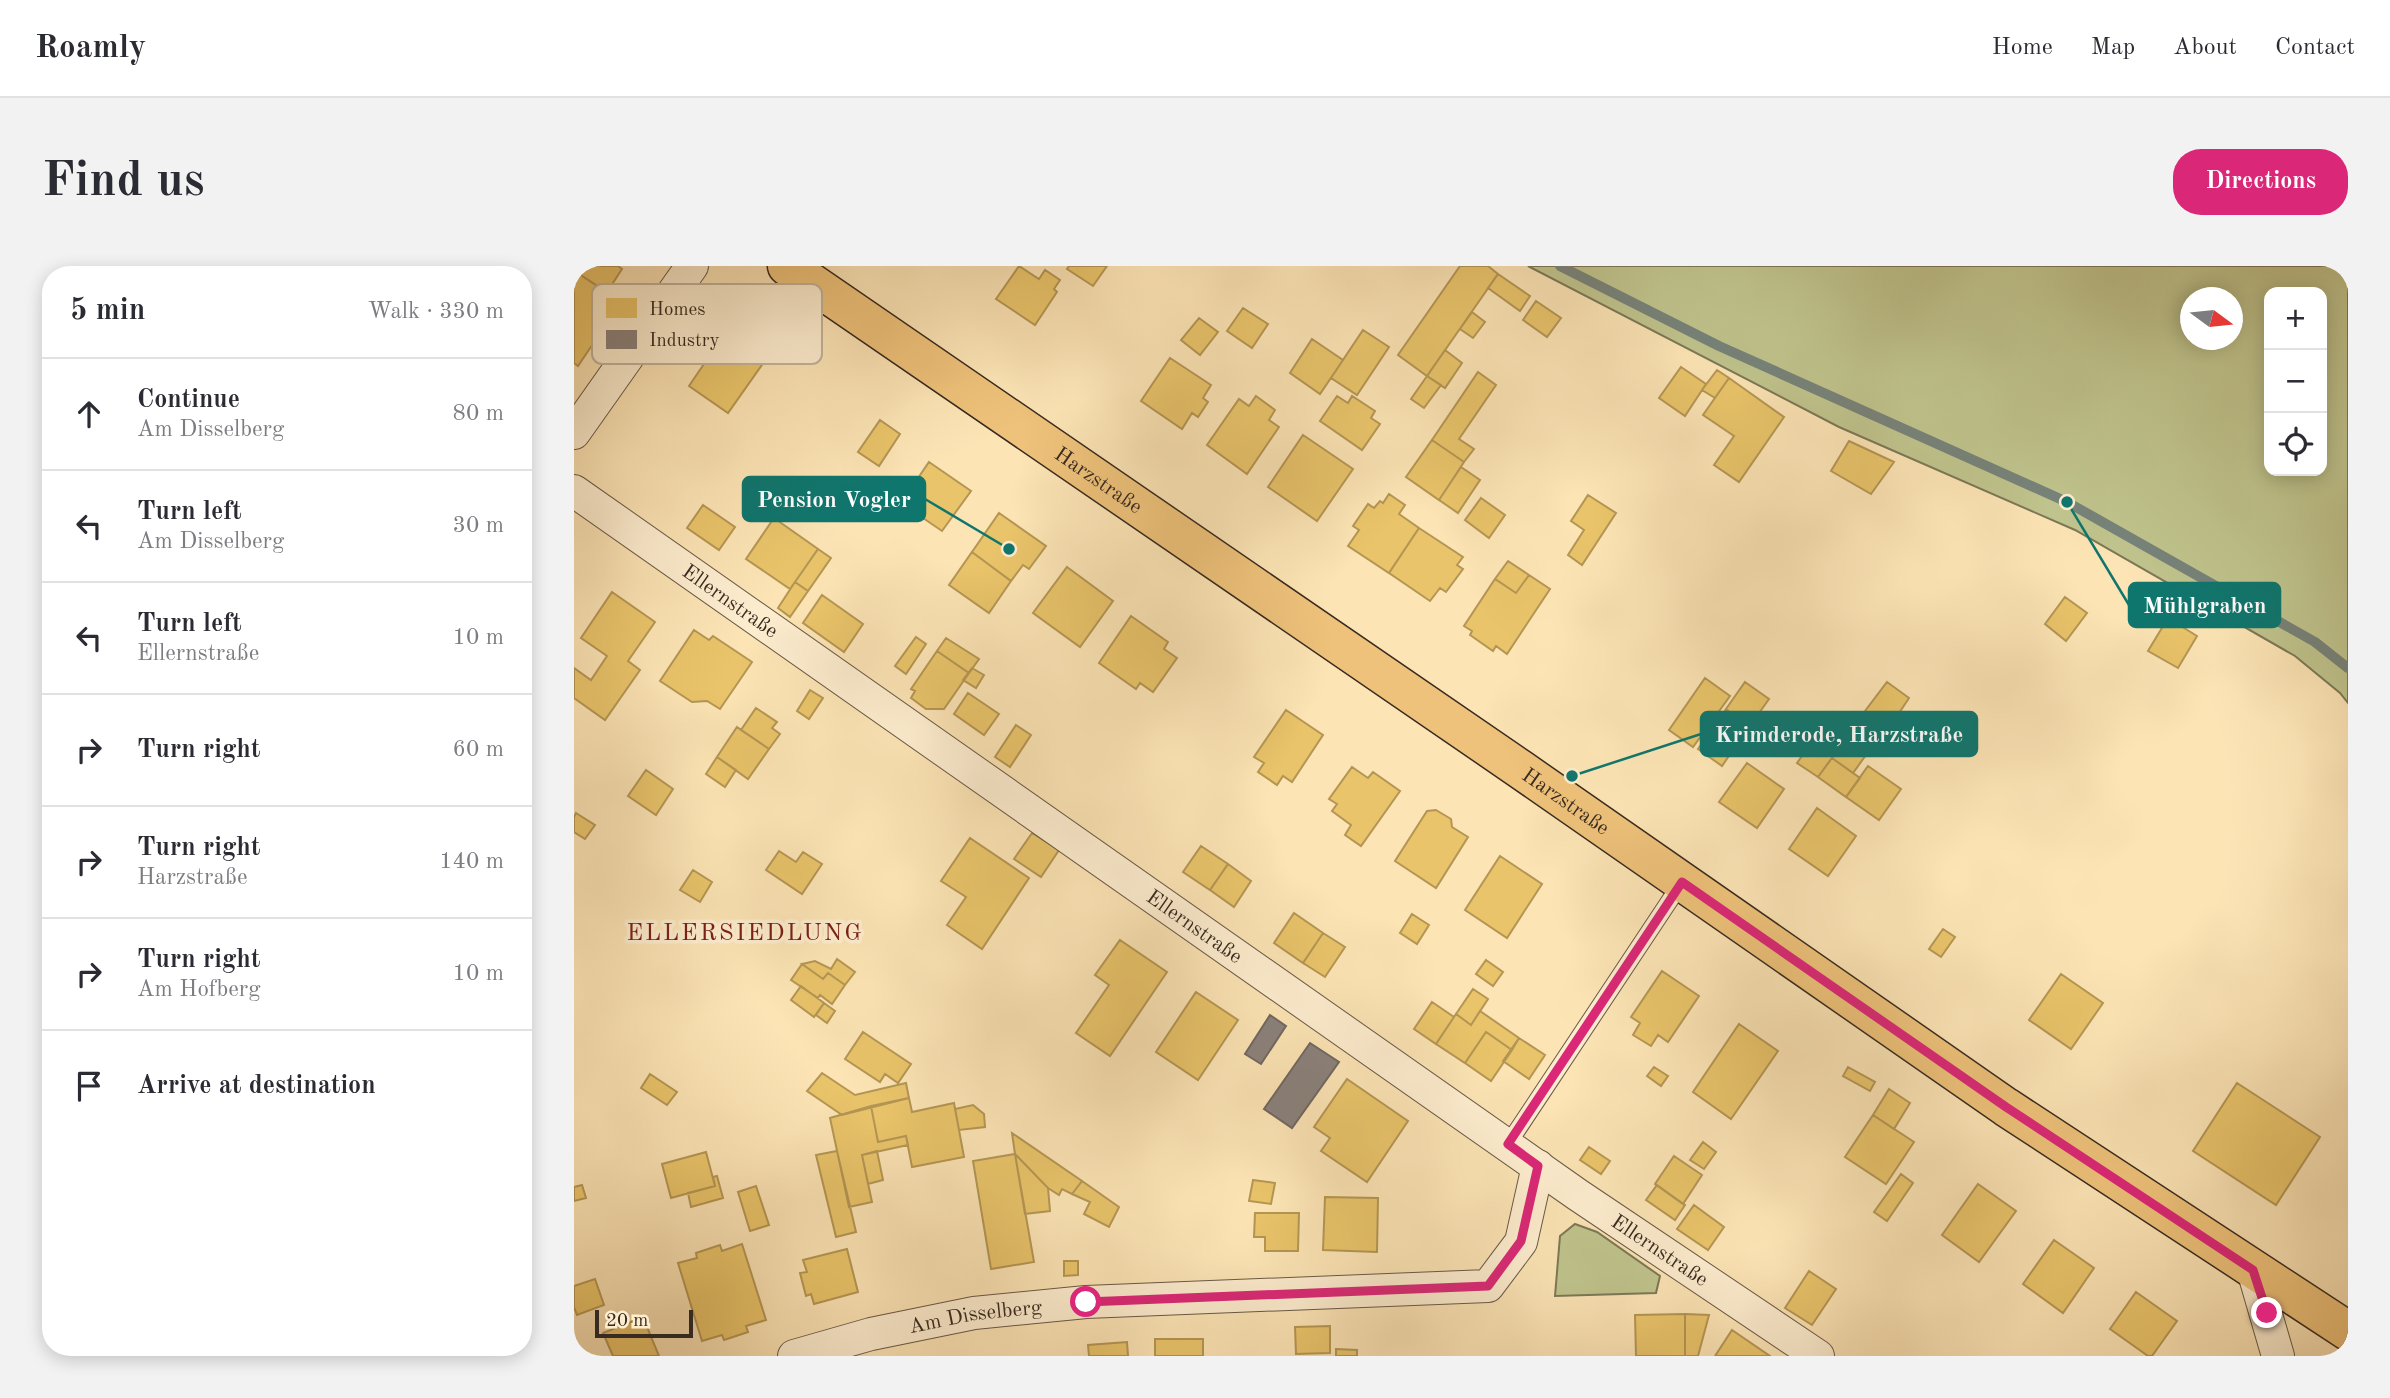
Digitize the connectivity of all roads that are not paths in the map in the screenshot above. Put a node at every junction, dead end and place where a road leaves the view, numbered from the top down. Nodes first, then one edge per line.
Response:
1 (692, 266) edge
2 (788, 266) edge
3 (679, 284) edge
4 (814, 284) edge
5 (822, 289) edge
6 (623, 364) edge
7 (574, 433) edge
8 (574, 491) edge
9 (1682, 882) junction
10 (1508, 1144) junction
11 (1538, 1166) junction
12 (2253, 1270) junction
13 (2348, 1331) edge
14 (794, 1356) edge
15 (1818, 1356) edge
16 (2278, 1356) edge

1 - 3 street
2 - 4 main road, Harzstraße
5 - 9 main road, Harzstraße
6 - 7 street
8 - 10 street, Ellernstraße
9 - 10 lane
9 - 12 main road, Harzstraße
10 - 11 street, Ellernstraße
11 - 14 street, Am Disselberg
11 - 15 street, Ellernstraße
12 - 13 main road, Harzstraße
12 - 16 street

